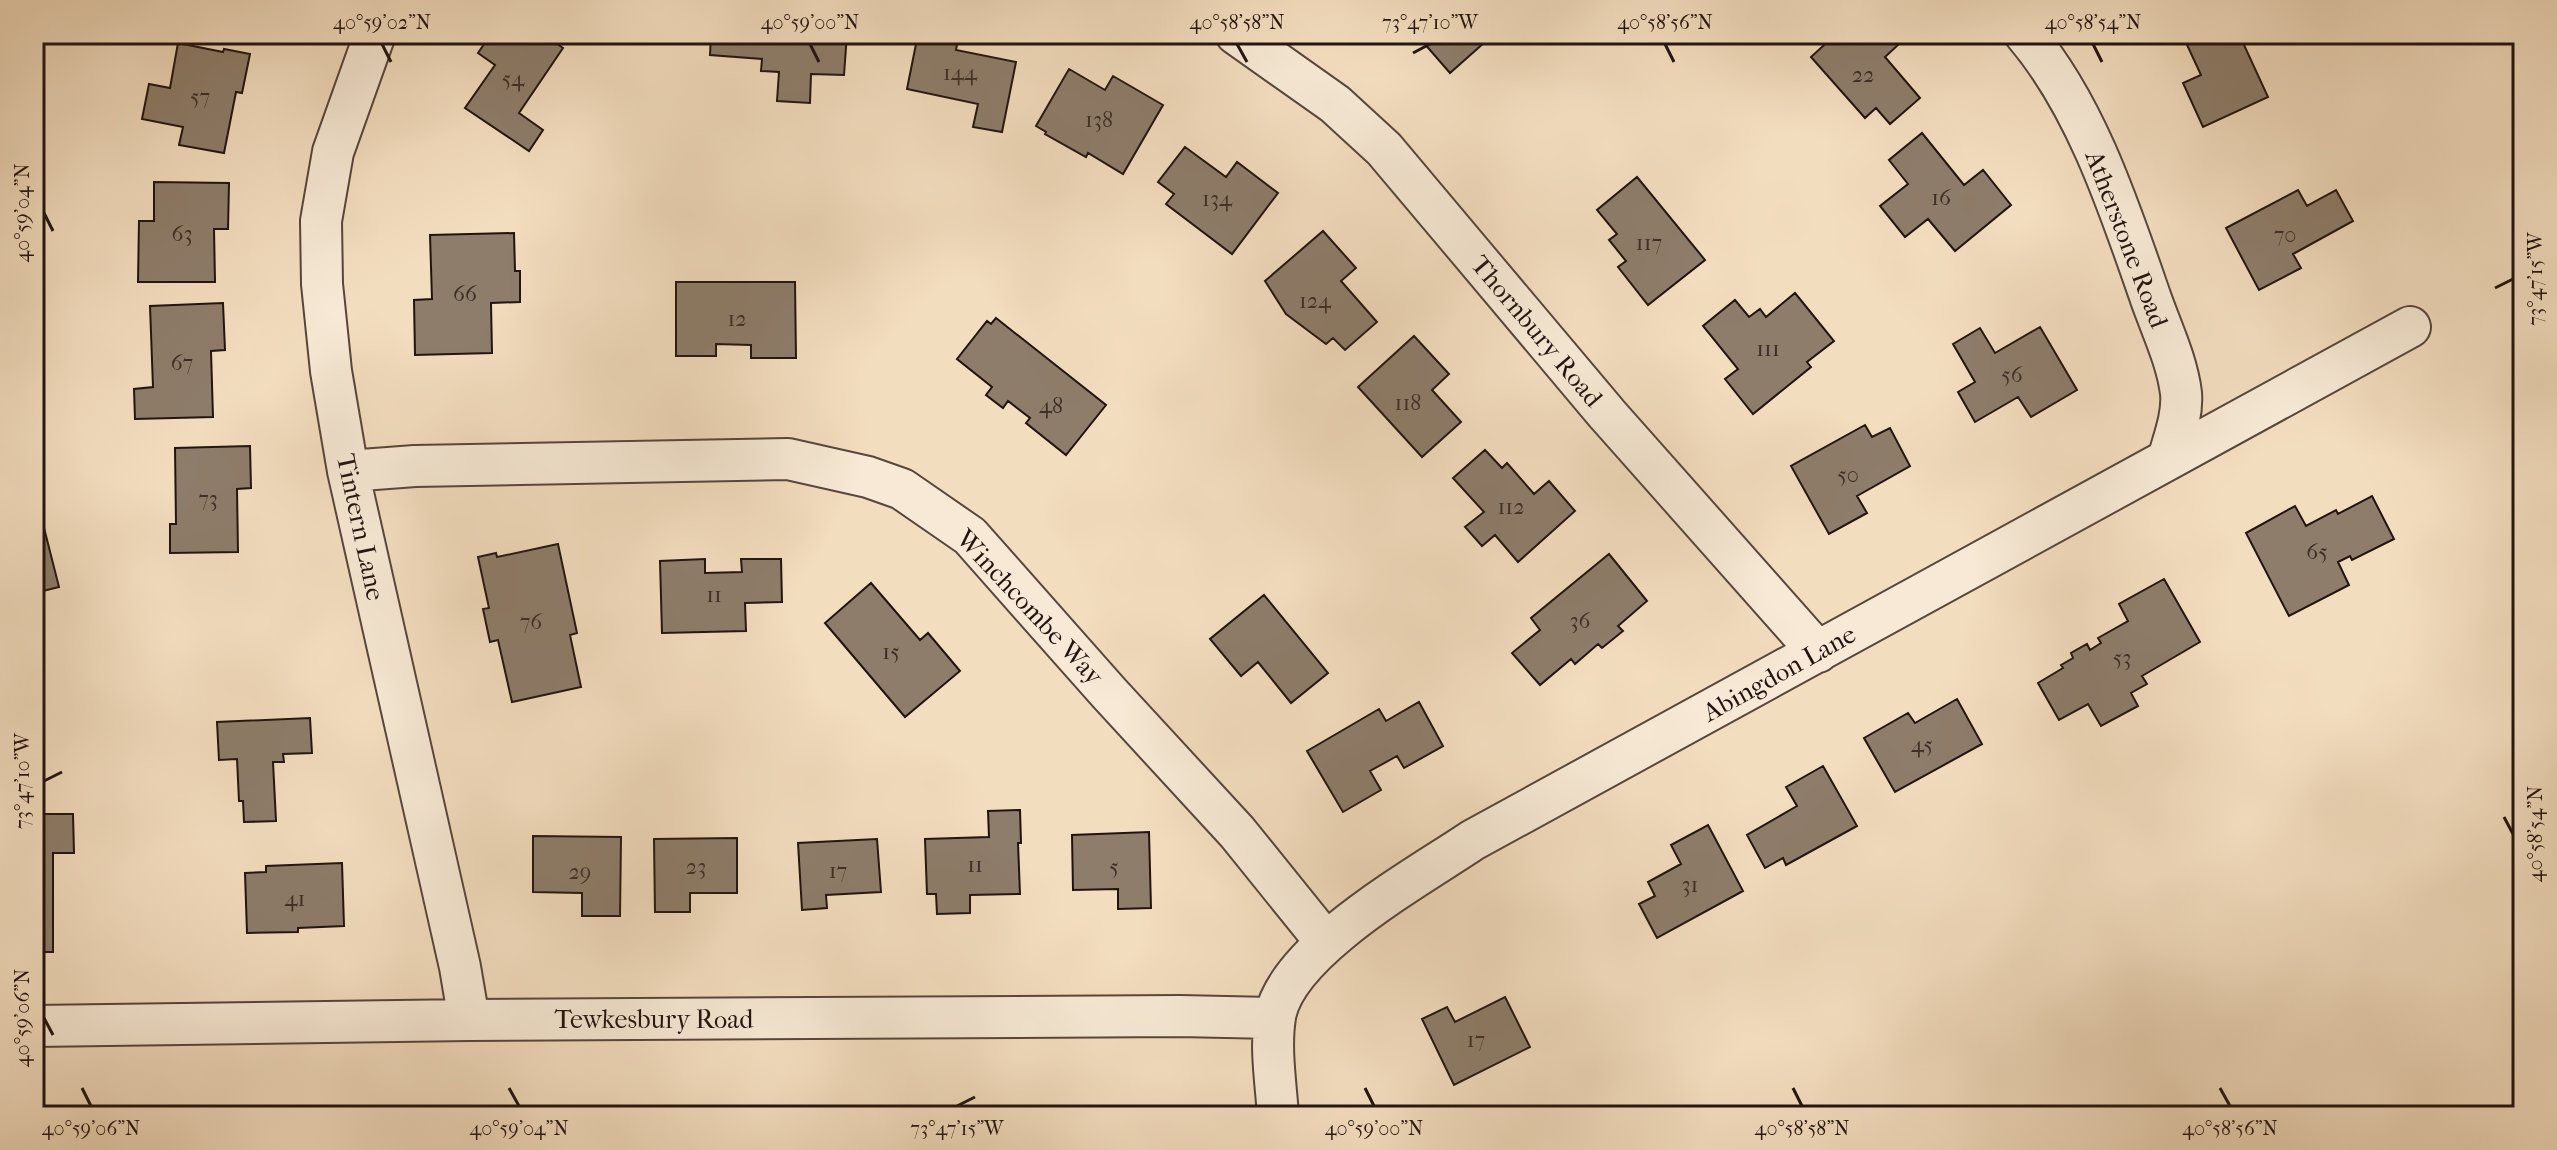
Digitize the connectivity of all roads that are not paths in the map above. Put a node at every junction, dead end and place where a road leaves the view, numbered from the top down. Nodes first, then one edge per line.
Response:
1 (375, 34) edge
2 (1236, 34) edge
3 (2025, 34) edge
4 (2410, 327) dead end
5 (2168, 459) junction
6 (348, 471) junction
7 (1818, 652) junction
8 (1325, 941) junction
9 (1275, 1018) junction
10 (469, 1020) junction
11 (34, 1026) edge
12 (1278, 1116) edge

1 - 6 street, Tintern Lane
2 - 7 street, Thornbury Road
3 - 5 street, Atherstone Road
4 - 5 street, Abingdon Lane
5 - 7 street, Abingdon Lane
6 - 8 street, Winchcombe Way
6 - 10 street, Tintern Lane
7 - 8 street, Abingdon Lane
8 - 9 street, Abingdon Lane
9 - 10 street, Tewkesbury Road
9 - 12 street, Abingdon Lane
10 - 11 street, Tewkesbury Road

